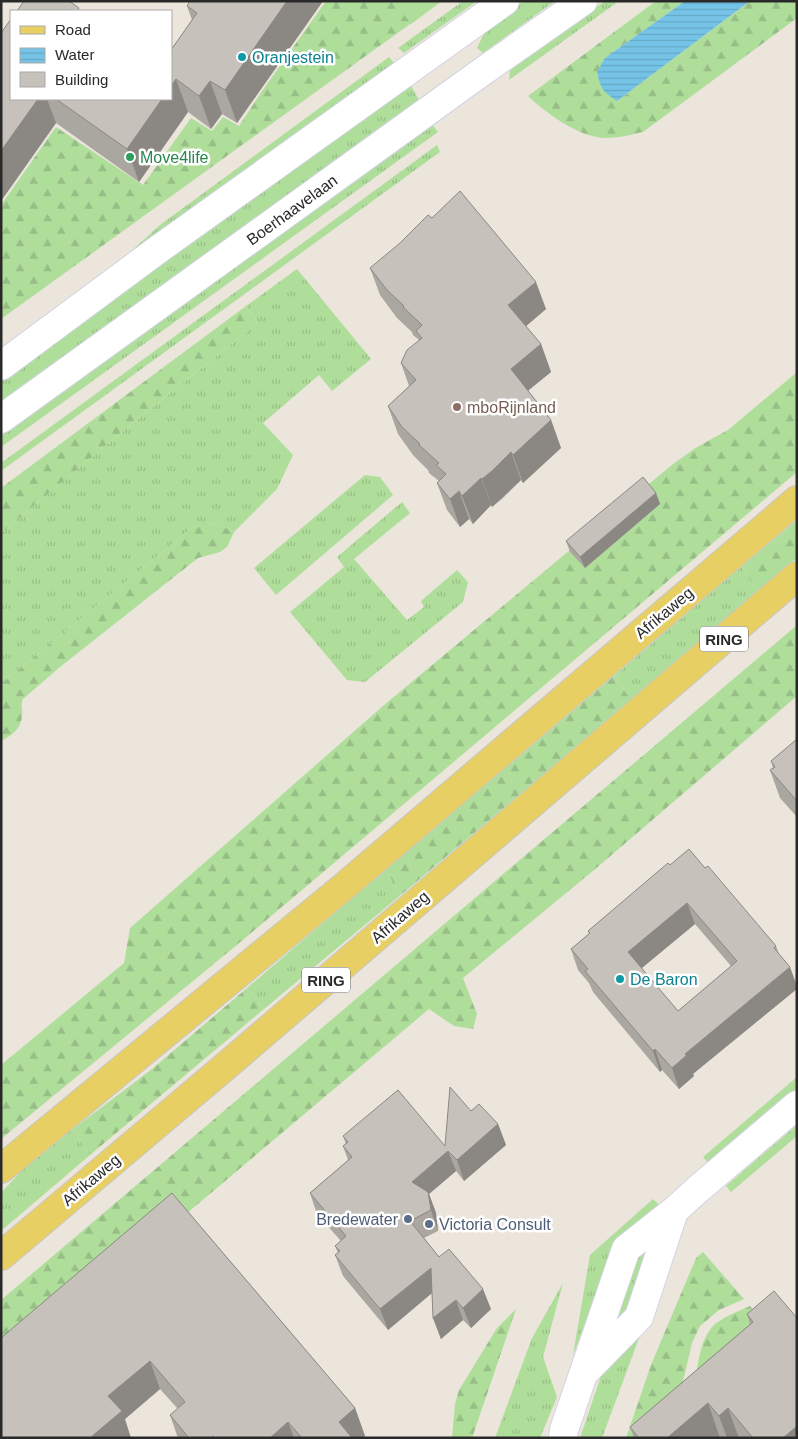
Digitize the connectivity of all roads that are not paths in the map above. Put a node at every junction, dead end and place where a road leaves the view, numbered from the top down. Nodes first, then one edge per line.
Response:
1 (506, 1) edge
2 (584, 1) edge
3 (1, 366) edge
4 (1, 420) edge
5 (797, 500) edge
6 (797, 576) edge
7 (797, 1105) edge
8 (1, 1169) edge
9 (1, 1256) edge
10 (562, 1435) edge

1 - 3 street
2 - 4 street, Boerhaavelaan
5 - 8 main road, Afrikaweg
6 - 9 main road, Afrikaweg / RING
7 - 10 street

